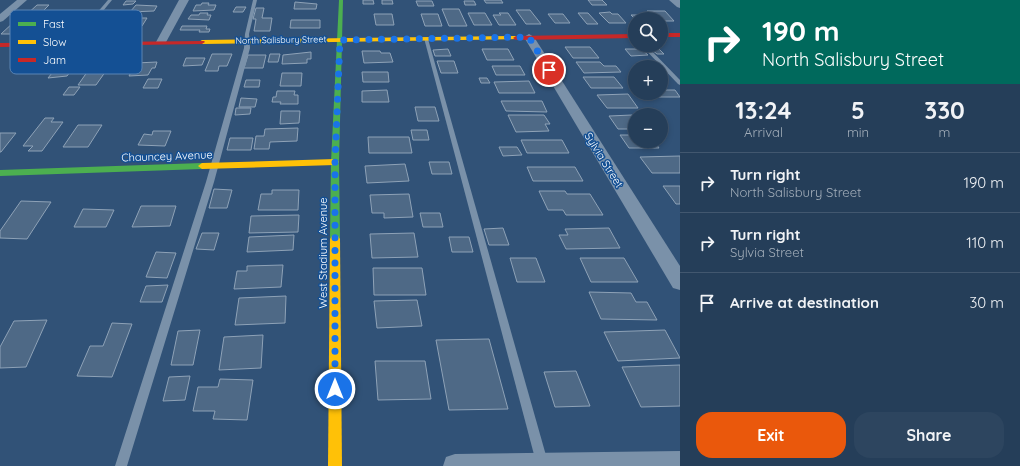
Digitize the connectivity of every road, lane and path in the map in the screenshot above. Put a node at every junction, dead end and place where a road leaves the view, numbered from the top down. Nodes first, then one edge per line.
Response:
1 (22, 0) edge
2 (110, 0) edge
3 (184, 0) edge
4 (256, 0) edge
5 (341, 0) edge
6 (674, 0) edge
7 (680, 5) edge
8 (10, 10) edge
9 (10, 10) edge
10 (102, 10) edge
11 (0, 19) edge
12 (668, 35) edge
13 (680, 35) edge
14 (628, 36) edge
15 (529, 37) junction
16 (426, 39) junction
17 (340, 40) junction
18 (247, 41) junction
19 (142, 42) edge
20 (162, 42) junction
21 (0, 45) edge
22 (10, 45) edge
23 (650, 52) edge
24 (680, 83) edge
25 (335, 162) junction
26 (214, 166) junction
27 (0, 173) edge
28 (680, 282) edge
29 (680, 462) edge
30 (542, 465) edge
31 (121, 466) edge
32 (335, 466) edge
33 (455, 466) edge

1 - 9 street
2 - 10 lane
3 - 20 street
4 - 18 lane
5 - 17 street, West Stadium Avenue
6 - 7 street
8 - 11 street
12 - 13 street
14 - 15 street, North Salisbury Street
15 - 16 street, North Salisbury Street
15 - 28 street, Sylvia Street
16 - 17 street, North Salisbury Street
16 - 30 lane
17 - 18 street, North Salisbury Street
17 - 25 street, West Stadium Avenue
18 - 20 street, North Salisbury Street
18 - 26 lane
19 - 20 street, North Salisbury Street
21 - 22 street, North Salisbury Street
23 - 24 lane
25 - 26 street, Chauncey Avenue
25 - 32 street, West Stadium Avenue
26 - 27 street, Chauncey Avenue
26 - 31 lane
29 - 30 street
30 - 33 street

